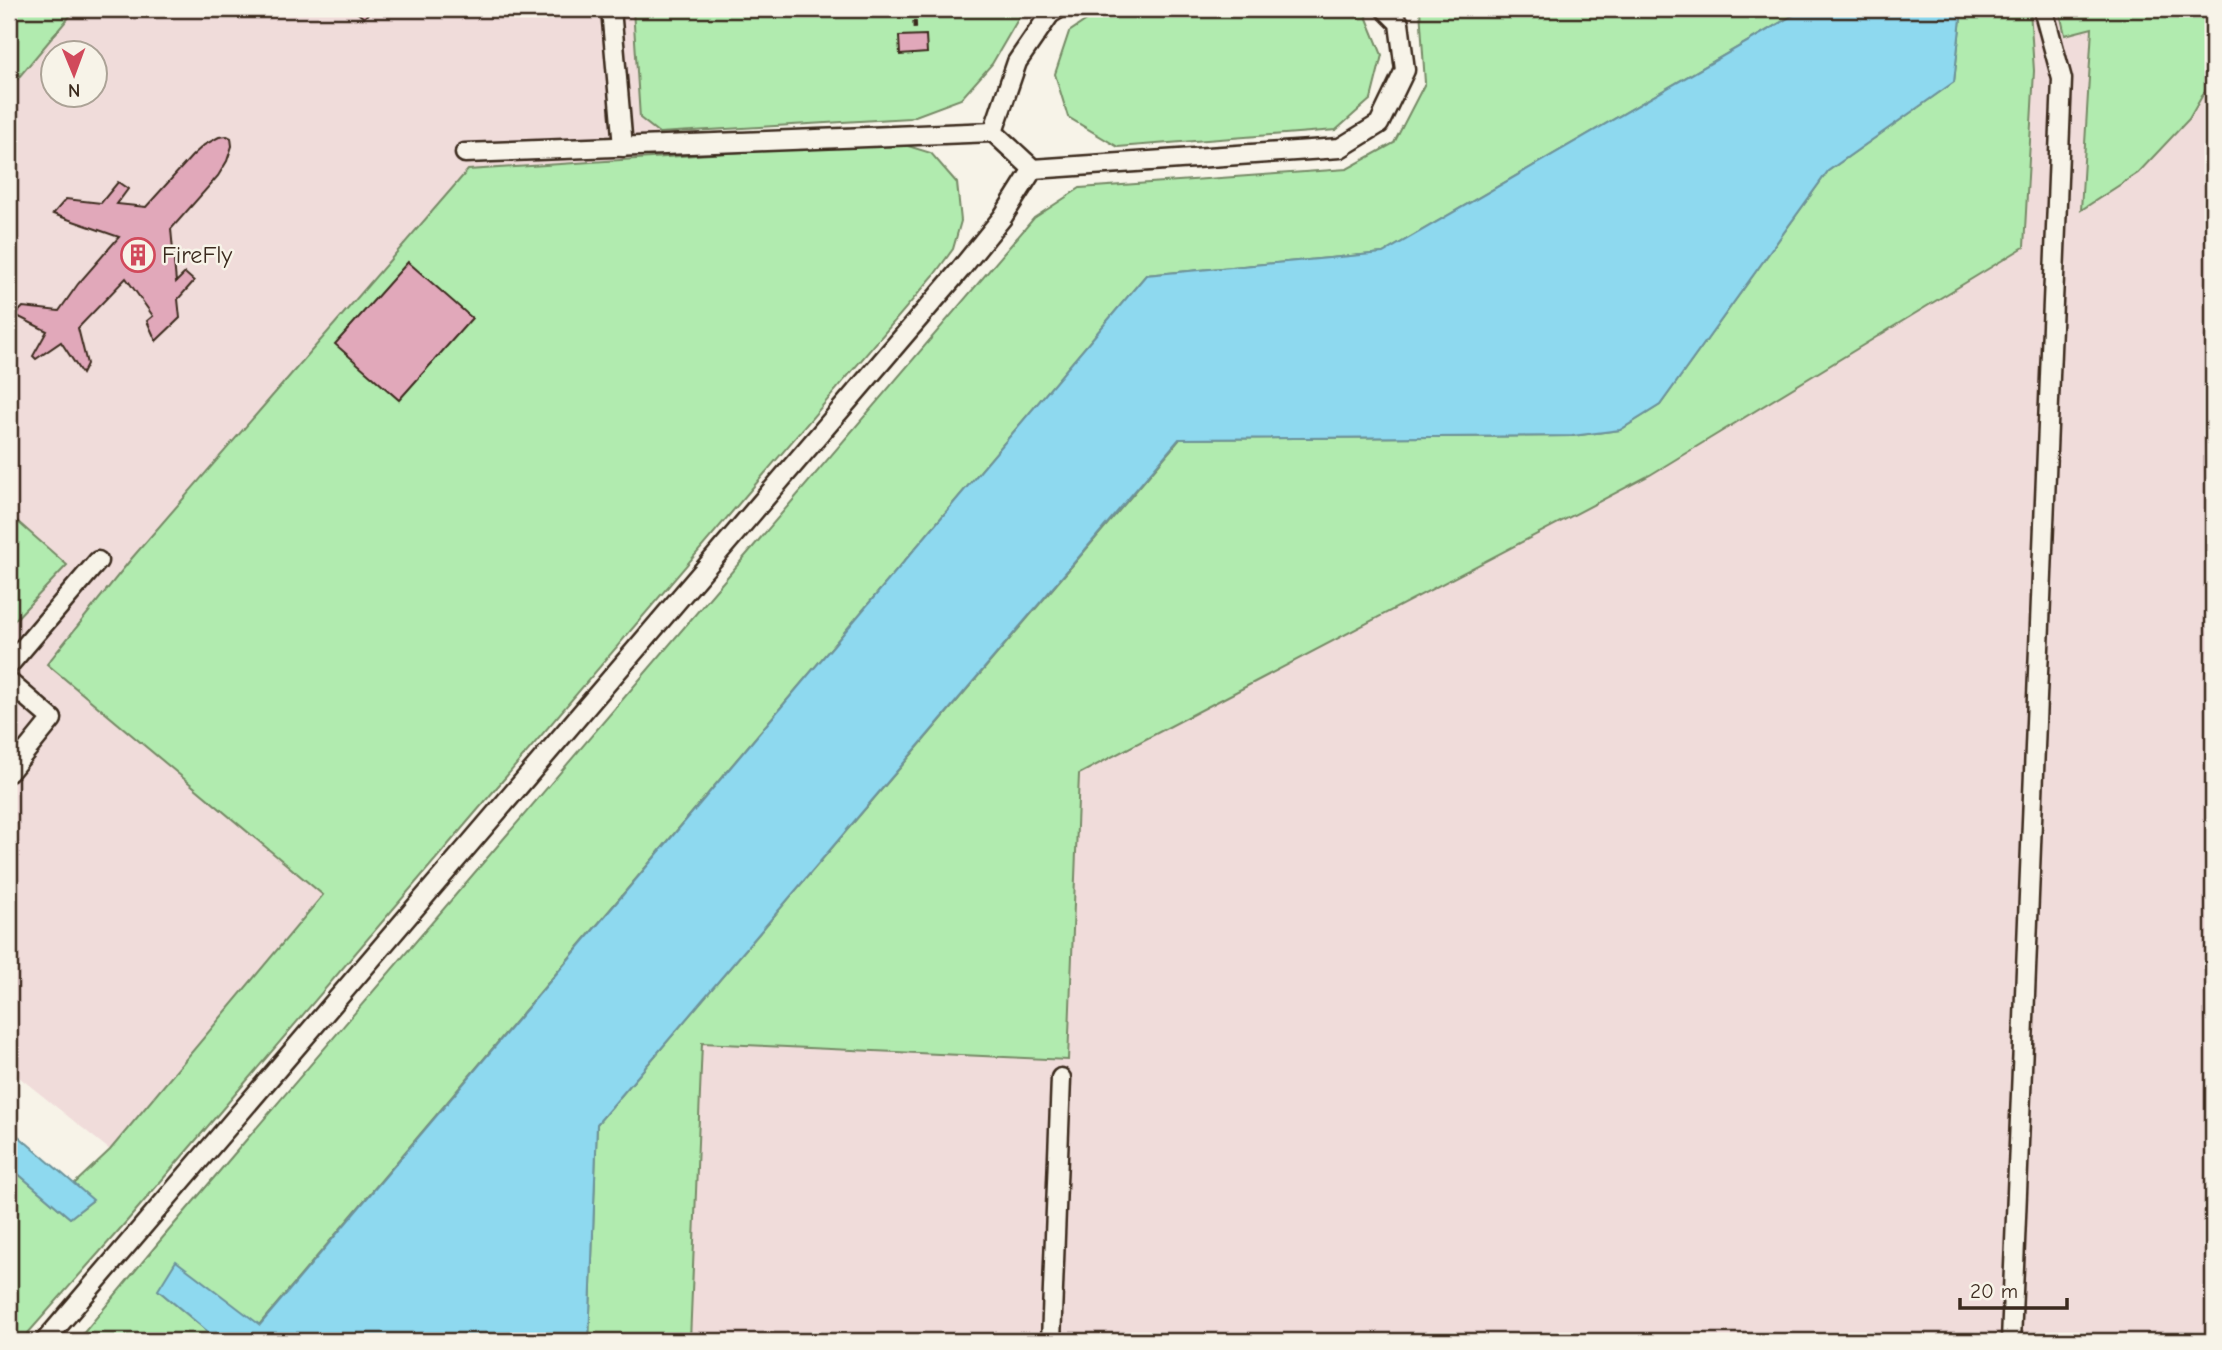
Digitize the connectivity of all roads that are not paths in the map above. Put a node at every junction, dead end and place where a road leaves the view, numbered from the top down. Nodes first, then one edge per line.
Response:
1 (611, 9) edge
2 (1058, 9) edge
3 (1385, 9) edge
4 (2043, 9) edge
5 (993, 132) junction
6 (623, 147) junction
7 (465, 153) dead end
8 (1033, 169) junction
9 (98, 561) dead end
10 (9, 665) edge
11 (9, 682) edge
12 (9, 772) edge
13 (1061, 1078) dead end
14 (45, 1341) edge
15 (1051, 1341) edge
16 (2011, 1341) edge

1 - 6 lane
2 - 5 lane
3 - 8 lane
4 - 16 lane
5 - 6 lane
5 - 8 lane
6 - 7 lane
8 - 14 lane
9 - 10 lane
11 - 12 lane
13 - 15 lane

